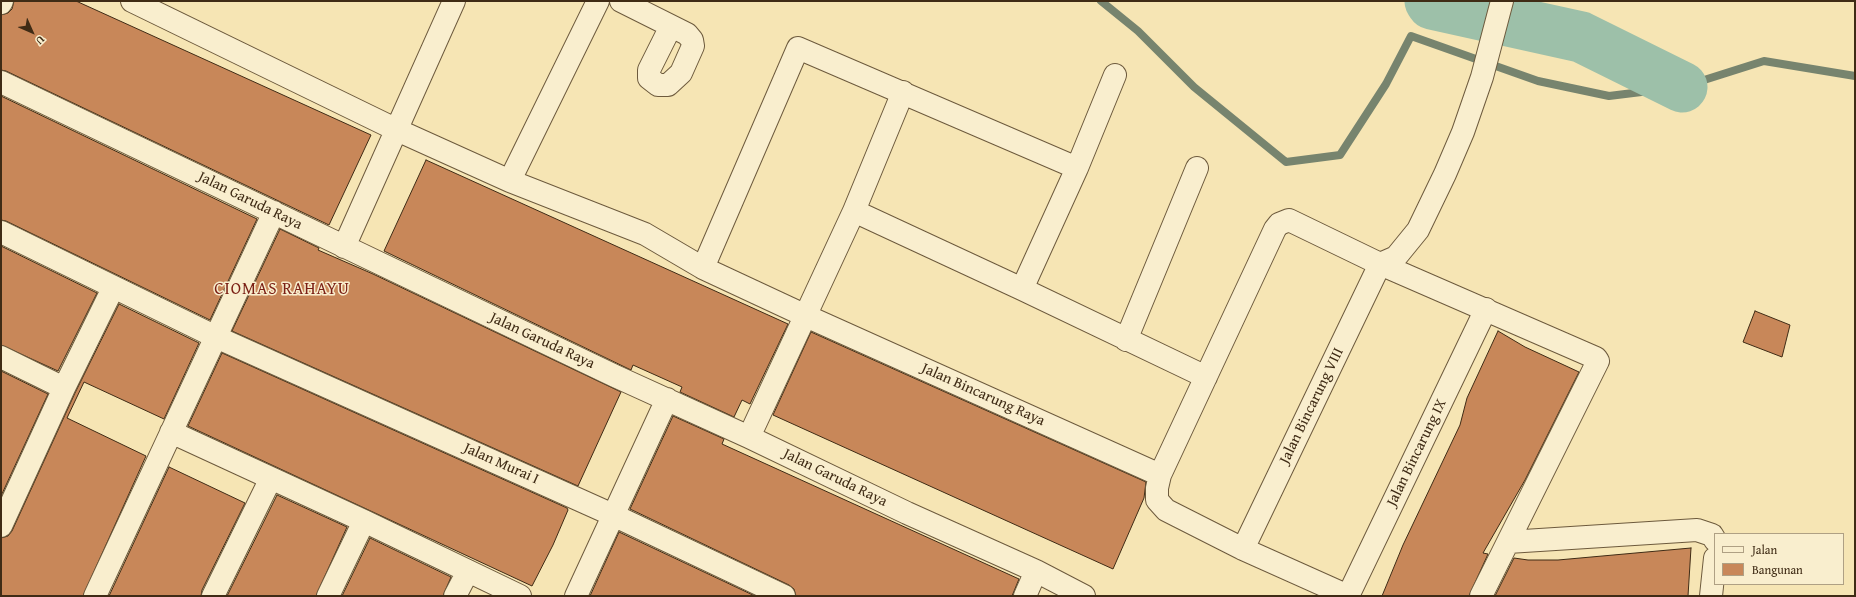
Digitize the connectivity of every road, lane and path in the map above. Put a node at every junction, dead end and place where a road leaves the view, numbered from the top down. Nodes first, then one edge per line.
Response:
1 (132, 1) edge
2 (454, 1) edge
3 (621, 1) edge
4 (1502, 1) edge
5 (592, 3) edge
6 (671, 26) dead end
7 (1115, 75) dead end
8 (1, 82) edge
9 (902, 92) junction
10 (398, 130) junction
11 (1077, 168) junction
12 (1197, 168) dead end
13 (515, 170) dead end
14 (854, 211) junction
15 (274, 212) junction
16 (1, 232) edge
17 (344, 247) junction
18 (1380, 264) junction
19 (703, 268) junction
20 (113, 288) junction
21 (1022, 288) junction
22 (1486, 310) junction
23 (806, 316) junction
24 (216, 337) junction
25 (1126, 340) junction
26 (1, 357) edge
27 (1206, 377) junction
28 (64, 388) junction
29 (667, 399) junction
30 (171, 432) junction
31 (750, 437) junction
32 (1160, 475) junction
33 (271, 478) junction
34 (613, 515) junction
35 (364, 521) junction
36 (1, 526) edge
37 (1714, 538) edge
38 (1508, 542) junction
39 (1243, 549) junction
40 (1714, 568) edge
41 (468, 571) junction
42 (1036, 571) junction
43 (95, 596) edge
44 (213, 596) edge
45 (328, 596) edge
46 (455, 596) edge
47 (520, 596) edge
48 (576, 596) edge
49 (784, 596) edge
50 (1025, 596) edge
51 (1084, 596) edge
52 (1348, 596) edge
53 (1481, 596) edge
54 (1711, 596) edge

1 - 10 street, Jalan Bincarung Raya
2 - 10 street
3 - 6 street
4 - 18 street
5 - 13 street
7 - 11 street
8 - 15 street, Jalan Garuda Raya
9 - 11 street
9 - 14 street
9 - 19 street
10 - 17 street
10 - 19 street, Jalan Bincarung Raya
11 - 21 street
12 - 25 street
14 - 21 street
14 - 23 street
15 - 17 street, Jalan Garuda Raya
15 - 24 street
16 - 20 street, Jalan Murai I
17 - 29 street, Jalan Garuda Raya
18 - 22 street
18 - 27 street
18 - 39 street, Jalan Bincarung VIII
19 - 23 street, Jalan Bincarung Raya
20 - 24 street, Jalan Murai I
20 - 28 street
21 - 25 street
22 - 38 street
22 - 52 street, Jalan Bincarung IX
23 - 31 street
23 - 32 street, Jalan Bincarung Raya
24 - 30 street
24 - 34 street, Jalan Murai I
25 - 27 street
26 - 28 street
27 - 32 street
28 - 36 street
29 - 31 street, Jalan Garuda Raya
29 - 34 street
30 - 33 street
30 - 43 street
31 - 42 street, Jalan Garuda Raya
32 - 39 street
33 - 35 street
33 - 44 street
34 - 48 street
34 - 49 street, Jalan Murai I
35 - 41 street
35 - 45 street
37 - 38 street
38 - 53 street
39 - 52 street
40 - 54 street
41 - 46 street
41 - 47 street
42 - 50 street
42 - 51 street, Jalan Garuda Raya

